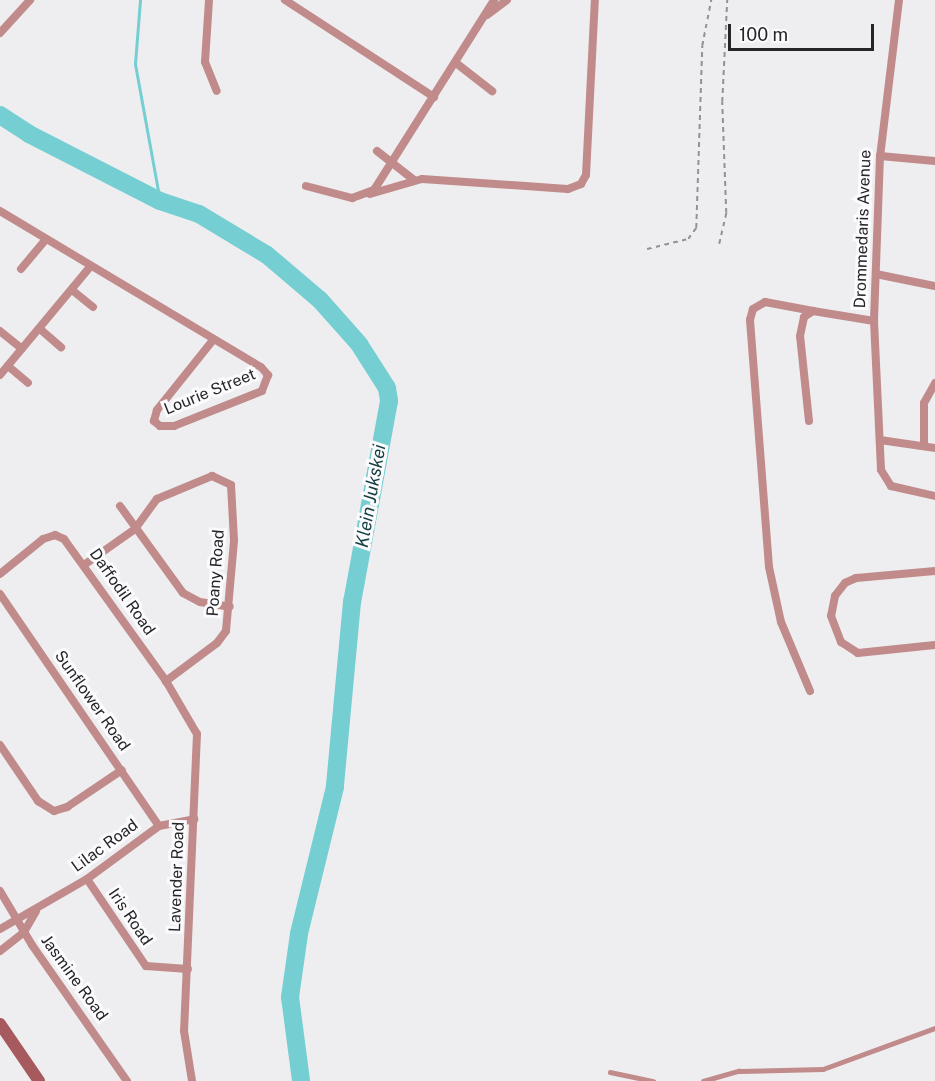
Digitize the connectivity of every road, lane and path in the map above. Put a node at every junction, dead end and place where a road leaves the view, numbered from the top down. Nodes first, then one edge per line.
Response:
1 (30, 0) edge
2 (209, 0) edge
3 (494, 0) edge
4 (507, 0) edge
5 (595, 0) edge
6 (711, 0) edge
7 (727, 0) edge
8 (899, 0) edge
9 (287, 1) edge
10 (487, 15) junction
11 (0, 33) edge
12 (456, 63) junction
13 (217, 91) dead end
14 (492, 91) dead end
15 (434, 97) junction
16 (377, 151) dead end
17 (880, 156) junction
18 (935, 161) edge
19 (392, 162) junction
20 (414, 180) junction
21 (306, 186) dead end
22 (370, 194) junction
23 (1, 213) edge
24 (45, 240) junction
25 (719, 244) dead end
26 (647, 249) dead end
27 (90, 267) junction
28 (21, 269) dead end
29 (876, 274) junction
30 (935, 285) edge
31 (72, 290) junction
32 (93, 307) dead end
33 (813, 311) junction
34 (874, 321) junction
35 (40, 329) junction
36 (0, 331) edge
37 (213, 340) junction
38 (61, 347) dead end
39 (22, 349) junction
40 (8, 366) junction
41 (0, 375) edge
42 (28, 383) dead end
43 (935, 383) edge
44 (809, 421) dead end
45 (880, 440) junction
46 (924, 446) junction
47 (935, 448) edge
48 (935, 496) edge
49 (120, 506) dead end
50 (135, 529) junction
51 (84, 565) junction
52 (935, 571) edge
53 (0, 574) edge
54 (0, 594) edge
55 (230, 607) junction
56 (935, 645) edge
57 (166, 681) junction
58 (810, 691) dead end
59 (0, 744) edge
60 (122, 770) junction
61 (194, 819) junction
62 (159, 826) junction
63 (87, 879) junction
64 (0, 891) edge
65 (37, 910) junction
66 (17, 917) junction
67 (0, 929) edge
68 (24, 932) junction
69 (0, 951) edge
70 (188, 969) junction
71 (0, 1024) edge
72 (935, 1028) edge
73 (610, 1072) dead end
74 (39, 1081) edge
75 (127, 1081) edge
76 (192, 1081) edge
77 (653, 1081) edge
78 (703, 1081) edge

1 - 11 street
2 - 13 street
3 - 10 street
4 - 10 street
5 - 20 street
6 - 26 path
7 - 25 path
8 - 17 street, Drommedaris Avenue
9 - 15 street
10 - 12 street
12 - 14 street
12 - 15 street
15 - 19 street
16 - 19 street
17 - 18 street
17 - 29 street, Drommedaris Avenue
19 - 20 street
19 - 22 street
20 - 22 street
21 - 22 street
23 - 24 street, Lourie Street
24 - 27 street, Lourie Street
24 - 28 street
27 - 31 street
27 - 37 street, Lourie Street
29 - 30 street
29 - 34 street, Drommedaris Avenue
31 - 32 street
31 - 35 street
33 - 34 street
33 - 44 street
33 - 58 street
34 - 45 street, Drommedaris Avenue
35 - 38 street
35 - 39 street
36 - 39 street
37 - 37 street, Lourie Street
39 - 40 street
40 - 41 street
40 - 42 street
43 - 46 street
45 - 46 street
45 - 48 street, Drommedaris Avenue
46 - 47 street
49 - 50 street
50 - 51 street
50 - 55 street
50 - 55 street, Poany Road
51 - 53 street, Daffodil Road
51 - 57 street, Daffodil Road
52 - 56 street
54 - 60 street, Sunflower Road
55 - 57 street, Poany Road
57 - 61 street, Lavender Road
59 - 60 street
60 - 62 street, Sunflower Road
61 - 62 street, Lilac Road
61 - 70 street, Lavender Road
62 - 63 street, Lilac Road
63 - 65 street, Lilac Road
63 - 70 street, Iris Road
64 - 66 street, Jasmine Road
65 - 66 street, Lilac Road
65 - 68 street
66 - 67 street, Lilac Road
66 - 68 street, Jasmine Road
68 - 69 street
68 - 75 street, Jasmine Road
70 - 76 street, Lavender Road
71 - 74 street
72 - 78 lane
73 - 77 lane

